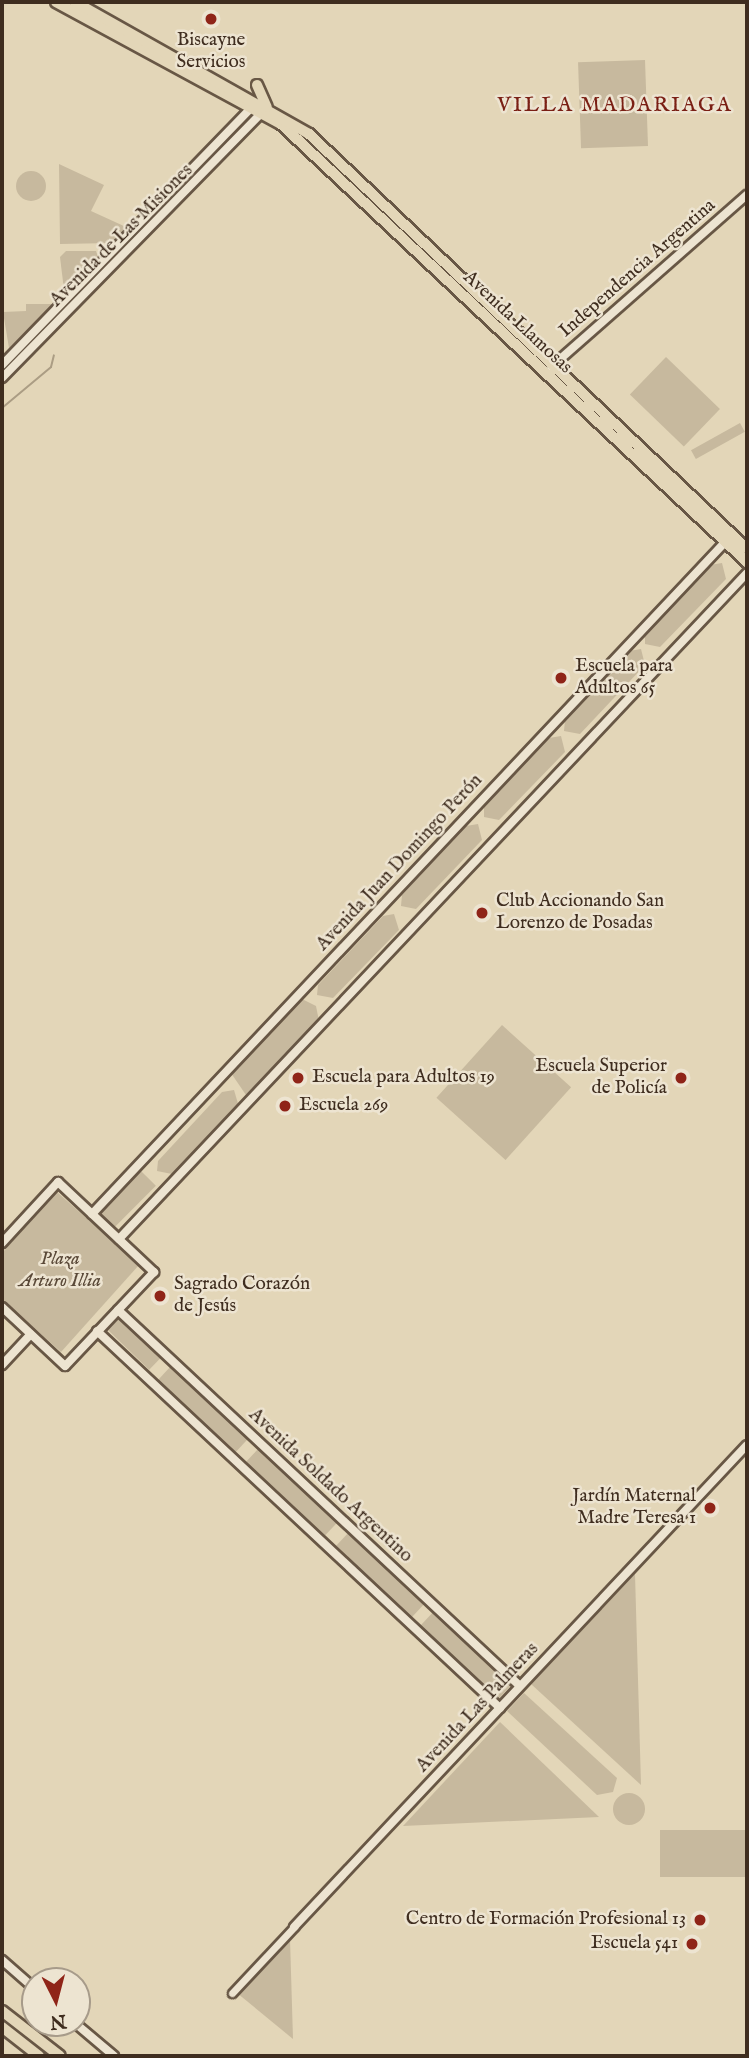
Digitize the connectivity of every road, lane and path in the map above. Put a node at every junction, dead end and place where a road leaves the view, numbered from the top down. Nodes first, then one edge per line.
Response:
1 (56, 2) edge
2 (75, 2) edge
3 (257, 85) dead end
4 (254, 104) junction
5 (264, 110) junction
6 (747, 195) edge
7 (2, 365) edge
8 (551, 367) junction
9 (2, 378) edge
10 (729, 538) junction
11 (747, 549) edge
12 (747, 562) edge
13 (747, 573) edge
14 (92, 1213) junction
15 (119, 1239) junction
16 (2, 1242) edge
17 (118, 1310) junction
18 (3, 1311) edge
19 (97, 1331) junction
20 (31, 1334) junction
21 (2, 1365) edge
22 (747, 1445) edge
23 (520, 1686) junction
24 (500, 1707) junction
25 (294, 1927) joint
26 (2, 1960) edge
27 (21, 1977) edge
28 (232, 1993) dead end
29 (2, 2011) edge
30 (2, 2027) edge
31 (91, 2037) edge
32 (39, 2056) edge
33 (60, 2056) edge
34 (114, 2056) edge

1 - 4 highway
2 - 4 highway
3 - 5 highway
4 - 5 highway
4 - 7 main road, Avenida de Las Misiones
5 - 8 highway, Avenida Llamosas
5 - 9 main road, Avenida de Las Misiones
5 - 10 highway, Avenida Llamosas
6 - 8 main road, Independencia Argentina
8 - 10 highway, Avenida Llamosas
10 - 11 highway, Avenida Llamosas
10 - 12 highway, Avenida Llamosas
10 - 14 main road, Avenida Juan Domingo Perón
13 - 15 main road
14 - 15 main road
14 - 16 main road
15 - 17 main road
17 - 19 main road
17 - 23 main road, Avenida Soldado Argentino
18 - 20 main road
19 - 20 main road
19 - 24 main road
20 - 21 main road
22 - 23 main road, Avenida Las Palmeras
23 - 24 main road, Avenida Las Palmeras
24 - 25 main road, Avenida Las Palmeras
25 - 28 street, Avenida Las Palmeras
26 - 27 main road
29 - 33 highway
30 - 32 highway
31 - 34 main road

